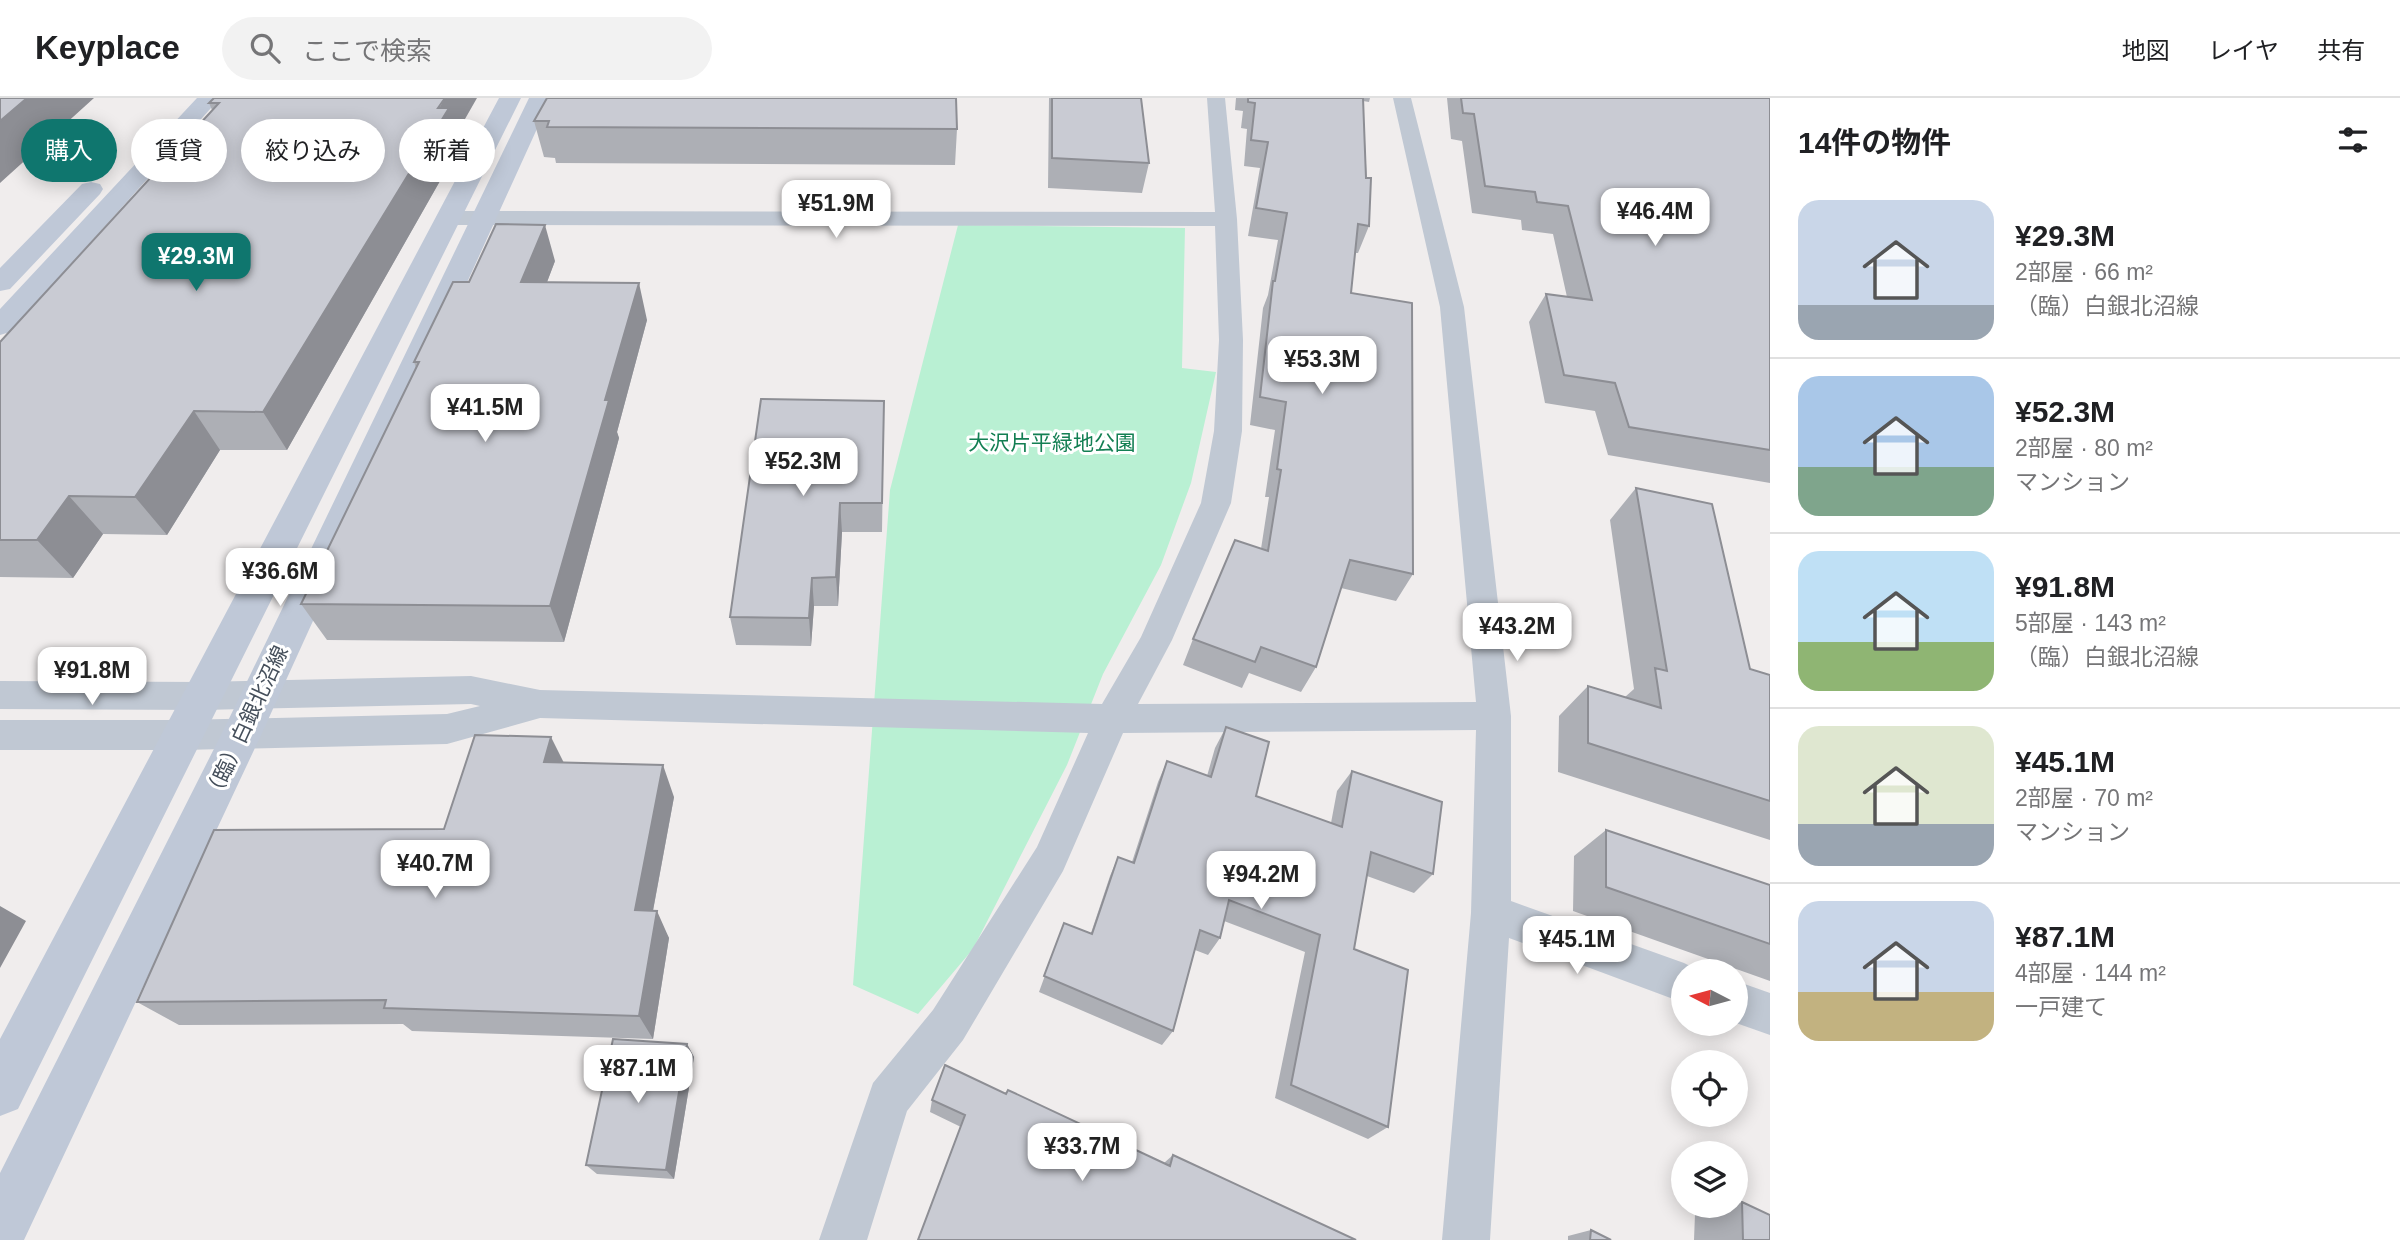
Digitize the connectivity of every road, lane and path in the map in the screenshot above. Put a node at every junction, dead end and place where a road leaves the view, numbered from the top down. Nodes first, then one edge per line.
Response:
1 (180, 98) edge
2 (209, 98) edge
3 (510, 98) edge
4 (540, 98) edge
5 (1216, 98) edge
6 (1402, 98) edge
7 (160, 119) edge
8 (98, 182) edge
9 (465, 218) junction
10 (1226, 219) junction
11 (0, 283) edge
12 (0, 326) edge
13 (259, 694) junction
14 (0, 695) edge
15 (202, 696) junction
16 (540, 704) junction
17 (1494, 716) junction
18 (1112, 719) junction
19 (242, 733) junction
20 (0, 735) edge
21 (183, 735) junction
22 (1491, 913) junction
23 (1671, 978) edge
24 (1748, 1006) edge
25 (1770, 1014) edge
26 (0, 1091) edge
27 (0, 1231) edge
28 (842, 1240) edge
29 (1466, 1240) edge

1 - 7 street
2 - 12 street
3 - 9 street, （臨）白銀北沼線
4 - 9 street, （臨）白銀北沼線
5 - 10 street
6 - 17 street
8 - 11 street
9 - 10 street
9 - 13 street, （臨）白銀北沼線
9 - 15 street, （臨）白銀北沼線
10 - 18 street
13 - 15 street
13 - 16 street
13 - 19 street, （臨）白銀北沼線
14 - 15 street
15 - 21 street, （臨）白銀北沼線
16 - 18 street
16 - 19 street
17 - 18 street
17 - 22 street
18 - 28 street
19 - 21 street
19 - 27 street, （臨）白銀北沼線
20 - 21 street
21 - 26 street, （臨）白銀北沼線
22 - 23 street
22 - 29 street
24 - 25 street

